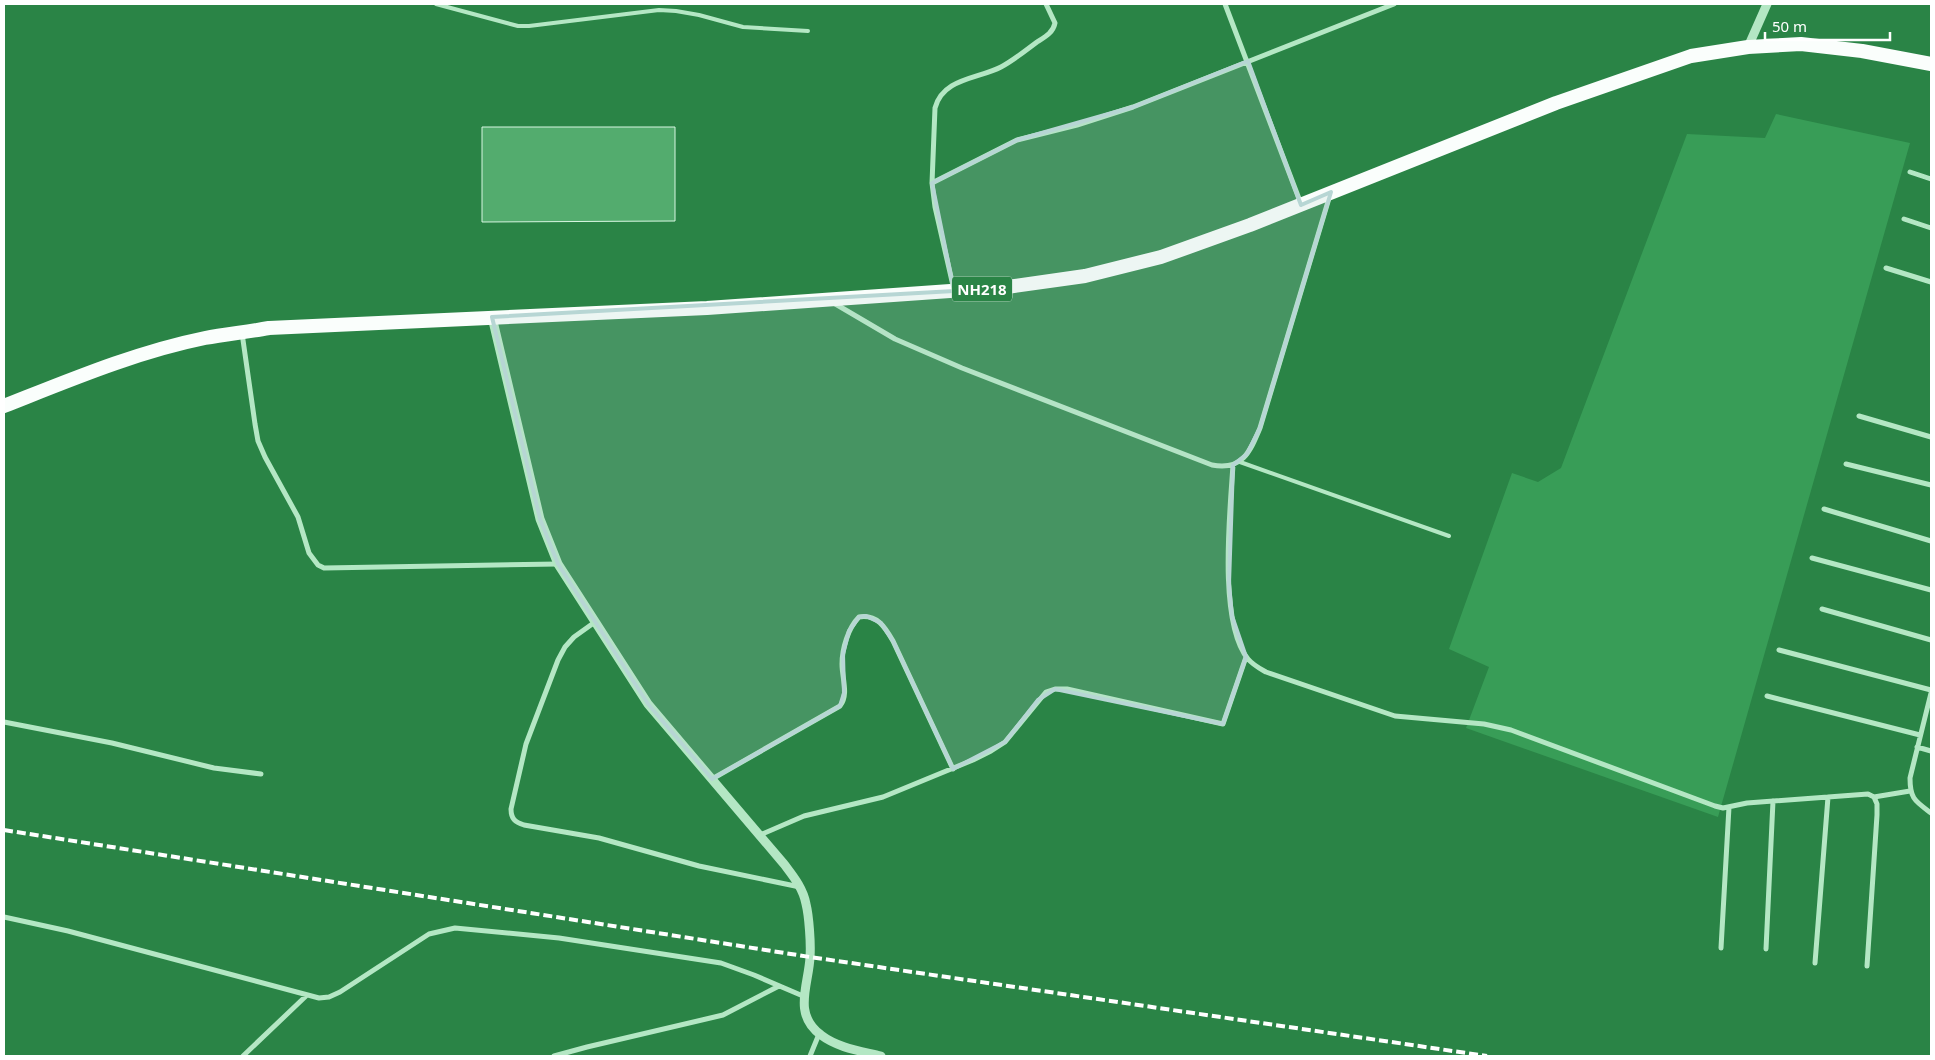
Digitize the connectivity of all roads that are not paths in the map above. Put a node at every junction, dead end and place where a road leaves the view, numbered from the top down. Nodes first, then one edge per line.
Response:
1 (436, 4) edge
2 (1046, 4) edge
3 (1225, 4) edge
4 (1394, 4) edge
5 (1767, 4) edge
6 (808, 31) dead end
7 (1748, 47) junction
8 (1248, 61) junction
9 (1931, 64) edge
10 (1910, 172) dead end
11 (1931, 178) edge
12 (932, 183) junction
13 (1331, 192) junction
14 (1301, 204) junction
15 (1904, 219) dead end
16 (1931, 228) edge
17 (1886, 268) dead end
18 (1931, 282) edge
19 (954, 291) junction
20 (827, 299) junction
21 (492, 317) junction
22 (242, 333) junction
23 (4, 406) edge
24 (1859, 416) dead end
25 (1931, 437) edge
26 (1240, 462) junction
27 (1846, 464) dead end
28 (1233, 465) junction
29 (1931, 485) edge
30 (1824, 509) dead end
31 (1448, 536) dead end
32 (1931, 541) edge
33 (1812, 558) dead end
34 (558, 564) junction
35 (1931, 590) edge
36 (1822, 609) dead end
37 (595, 622) junction
38 (1931, 640) edge
39 (1779, 650) dead end
40 (1246, 657) junction
41 (1931, 692) edge
42 (1767, 696) dead end
43 (4, 722) edge
44 (1920, 735) junction
45 (1917, 747) junction
46 (1931, 751) edge
47 (953, 769) junction
48 (261, 774) dead end
49 (712, 779) junction
50 (1910, 791) junction
51 (1828, 797) junction
52 (1874, 797) junction
53 (1773, 801) junction
54 (1729, 807) junction
55 (1931, 813) edge
56 (760, 835) junction
57 (800, 887) junction
58 (4, 917) edge
59 (1721, 948) dead end
60 (1766, 949) dead end
61 (1815, 963) dead end
62 (1867, 966) dead end
63 (779, 986) junction
64 (306, 996) junction
65 (803, 996) junction
66 (819, 1034) junction
67 (243, 1056) edge
68 (554, 1056) edge
69 (810, 1056) edge
70 (882, 1056) edge

1 - 6 lane
2 - 12 street
3 - 8 street
4 - 8 street
5 - 7 street
7 - 9 highway, NH218
7 - 13 highway, NH218
8 - 12 street
8 - 14 street
10 - 11 street
12 - 19 street
13 - 14 highway, NH218
13 - 26 street
14 - 19 highway, NH218
15 - 16 street
17 - 18 street
19 - 20 highway, NH218
20 - 21 highway, NH218
20 - 28 street
21 - 22 highway, NH218
21 - 34 street
22 - 23 highway, NH218
22 - 34 street
24 - 25 street
26 - 28 street
26 - 31 lane
27 - 29 street
28 - 40 street
30 - 32 street
33 - 35 street
34 - 37 street
36 - 38 street
37 - 49 street
37 - 57 street
39 - 41 street
40 - 47 street
40 - 54 street
41 - 44 street
42 - 44 street
43 - 48 street
44 - 45 street
45 - 46 street
45 - 50 street
47 - 49 street
47 - 56 street
49 - 56 street
50 - 52 street
50 - 55 street
51 - 52 street
51 - 53 street
51 - 61 street
52 - 62 street
53 - 54 street
53 - 60 street
54 - 59 street
56 - 57 street
57 - 65 street
58 - 64 street
63 - 64 street
63 - 65 street
63 - 68 street
64 - 67 street
65 - 66 street
66 - 69 street
66 - 70 street

